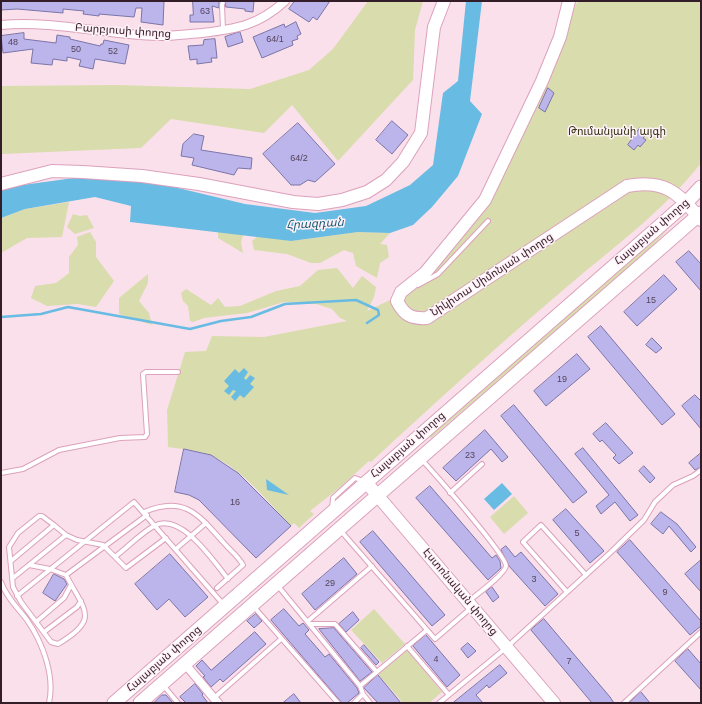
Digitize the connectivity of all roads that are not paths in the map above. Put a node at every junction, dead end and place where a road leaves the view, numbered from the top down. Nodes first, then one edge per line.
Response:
1 (223, 1) edge
2 (286, 1) edge
3 (444, 1) edge
4 (569, 1) edge
5 (1, 25) edge
6 (224, 30) junction
7 (1, 184) edge
8 (701, 187) edge
9 (686, 203) junction
10 (700, 216) edge
11 (488, 221) dead end
12 (401, 292) junction
13 (178, 372) dead end
14 (421, 459) junction
15 (482, 464) dead end
16 (701, 470) edge
17 (1, 473) edge
18 (366, 482) junction
19 (450, 494) junction
20 (379, 496) junction
21 (145, 514) junction
22 (206, 522) junction
23 (54, 525) junction
24 (155, 525) junction
25 (340, 529) junction
26 (66, 535) junction
27 (191, 536) junction
28 (166, 538) junction
29 (84, 541) junction
30 (105, 547) junction
31 (176, 549) junction
32 (116, 556) junction
33 (11, 561) junction
34 (29, 565) junction
35 (372, 566) junction
36 (50, 568) junction
37 (586, 575) junction
38 (66, 576) junction
39 (13, 578) junction
40 (228, 579) junction
41 (1, 582) edge
42 (276, 584) junction
43 (71, 585) junction
44 (218, 588) dead end
45 (567, 592) junction
46 (18, 596) junction
47 (81, 601) junction
48 (470, 604) junction
49 (252, 605) junction
50 (225, 606) junction
51 (36, 622) junction
52 (309, 623) junction
53 (427, 630) junction
54 (44, 632) junction
55 (701, 632) edge
56 (281, 639) junction
57 (407, 646) junction
58 (507, 647) junction
59 (185, 664) junction
60 (376, 671) junction
61 (162, 684) junction
62 (360, 686) junction
63 (363, 694) junction
64 (449, 695) junction
65 (216, 700) edge
66 (50, 703) edge
67 (114, 703) edge
68 (140, 703) edge
69 (178, 703) edge
70 (338, 703) edge
71 (354, 703) edge
72 (370, 703) edge
73 (439, 703) edge
74 (554, 703) edge
75 (624, 703) edge

1 - 6 lane
2 - 6 street, Բարբյուսի փողոց
3 - 7 street
4 - 12 street
5 - 6 street, Բարբյուսի փողոց
8 - 9 main road, Հալաբյան փողոց
9 - 10 street
9 - 12 street, Նիկիտա Սիմոնյան փողոց
9 - 18 main road, Հալաբյան փողոց
10 - 14 main road, Հալաբյան փողոց
11 - 12 lane
13 - 17 lane
14 - 19 lane
14 - 20 main road, Հալաբյան փողոց
15 - 19 lane
16 - 37 lane
18 - 20 street, Էստոնական փողոց
18 - 50 main road, Հալաբյան փողոց
19 - 48 lane
20 - 25 main road, Հալաբյան փողոց
20 - 48 street, Էստոնական փողոց
21 - 22 lane
21 - 24 lane
21 - 29 lane
21 - 30 lane
22 - 27 lane
22 - 40 lane
23 - 26 lane
23 - 33 lane
23 - 33 lane
24 - 27 lane
24 - 28 lane
24 - 32 lane
25 - 35 lane
25 - 42 main road, Հալաբյան փողոց
26 - 29 lane
26 - 34 lane
27 - 31 lane
27 - 40 lane
28 - 31 lane
28 - 32 lane
29 - 30 lane
29 - 36 lane
30 - 32 lane
30 - 38 lane
31 - 50 lane
33 - 39 lane
34 - 36 lane
34 - 39 lane
35 - 52 lane
35 - 53 lane
36 - 38 lane
36 - 46 lane
37 - 45 lane
37 - 45 lane
38 - 43 lane
39 - 46 lane
40 - 44 lane
41 - 66 lane
42 - 49 main road, Հալաբյան փողոց
42 - 52 lane
43 - 47 lane
43 - 51 lane
45 - 58 lane
46 - 51 lane
47 - 54 lane
47 - 54 lane
48 - 53 lane
48 - 58 street, Էստոնական փողոց
49 - 56 lane
49 - 59 main road, Հալաբյան փողոց
50 - 67 main road, Հալաբյան փողոց
51 - 54 lane
52 - 60 lane
52 - 62 lane
53 - 57 lane
55 - 75 lane
56 - 65 lane
56 - 70 lane
57 - 60 lane
57 - 64 lane
58 - 64 lane
58 - 74 street, Էստոնական փողոց
59 - 61 main road, Հալաբյան փողոց
59 - 65 street
60 - 62 lane
61 - 68 main road, Հալաբյան փողոց
61 - 69 lane
62 - 63 lane
63 - 71 lane
63 - 72 lane
64 - 73 lane

